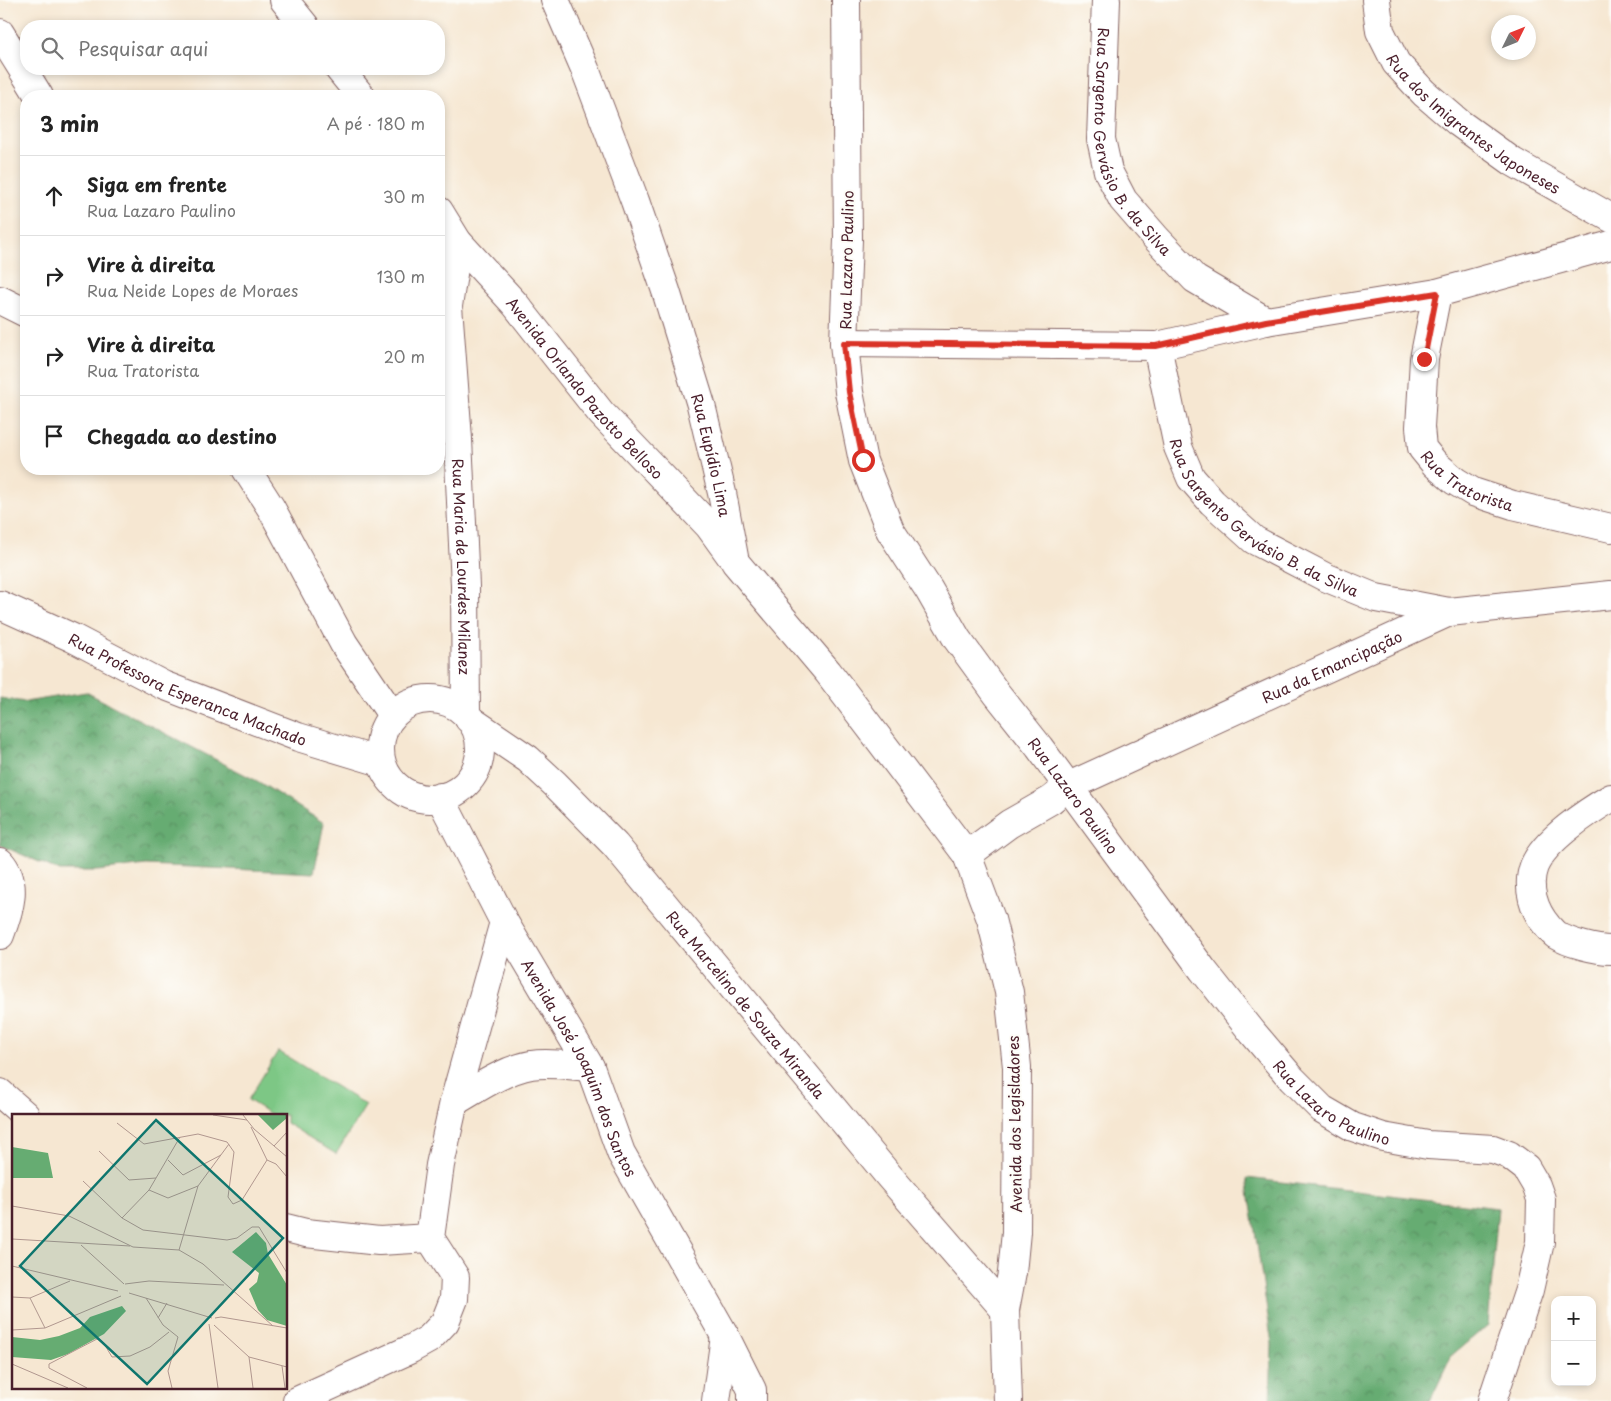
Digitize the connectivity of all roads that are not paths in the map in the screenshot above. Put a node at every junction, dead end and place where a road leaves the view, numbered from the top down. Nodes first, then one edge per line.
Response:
1 (284, 0) edge
2 (556, 0) edge
3 (846, 0) edge
4 (1106, 0) edge
5 (1376, 0) edge
6 (300, 20) edge
7 (0, 33) edge
8 (20, 65) edge
9 (26, 75) edge
10 (344, 75) edge
11 (35, 90) edge
12 (356, 90) edge
13 (1611, 218) edge
14 (445, 221) edge
15 (458, 242) junction
16 (1611, 245) edge
17 (1437, 293) junction
18 (0, 300) edge
19 (20, 310) edge
20 (1266, 321) junction
21 (844, 343) junction
22 (1156, 346) junction
23 (250, 475) edge
24 (1611, 528) edge
25 (735, 562) junction
26 (1611, 595) edge
27 (0, 605) edge
28 (1449, 612) junction
29 (392, 716) junction
30 (467, 716) junction
31 (381, 762) junction
32 (1067, 787) junction
33 (440, 797) junction
34 (1611, 798) edge
35 (967, 855) junction
36 (0, 862) edge
37 (504, 922) junction
38 (0, 935) edge
39 (1611, 950) edge
40 (590, 1067) junction
41 (0, 1094) edge
42 (454, 1102) junction
43 (24, 1114) edge
44 (288, 1228) edge
45 (430, 1238) junction
46 (1005, 1310) junction
47 (725, 1336) junction
48 (297, 1401) edge
49 (716, 1401) edge
50 (752, 1401) edge
51 (1008, 1401) edge
52 (1492, 1401) edge

1 - 6 street
2 - 25 street, Rua Eupídio Lima
3 - 21 street, Rua Lazaro Paulino
4 - 20 street, Rua Sargento Gervásio B. da Silva
5 - 13 street, Rua dos Imigrantes Japoneses
7 - 8 street
9 - 11 street
10 - 12 street
14 - 15 street, Avenida Orlando Pazotto Belloso
15 - 25 street, Avenida Orlando Pazotto Belloso
15 - 30 street, Rua Maria de Lourdes Milanez
16 - 17 street
17 - 20 street
17 - 24 street, Rua Tratorista
18 - 19 street
20 - 22 street
21 - 22 street
21 - 32 street, Rua Lazaro Paulino
22 - 28 street, Rua Sargento Gervásio B. da Silva
23 - 29 street
25 - 35 street, Rua Eupídio Lima
26 - 28 street, Rua da Emancipação
27 - 31 street, Rua Professora Esperanca Machado
28 - 32 street, Rua da Emancipação
29 - 30 street
29 - 31 street
30 - 33 street
30 - 46 street, Rua Marcelino de Souza Miranda
31 - 33 street
32 - 35 street
32 - 52 street, Rua Lazaro Paulino
33 - 37 street, Avenida José Joaquim dos Santos
34 - 39 street
35 - 46 street, Avenida dos Legisladores
36 - 38 street
37 - 40 street, Avenida José Joaquim dos Santos
37 - 42 street
40 - 42 street
40 - 47 street, Avenida José Joaquim dos Santos
41 - 43 street
42 - 45 street
44 - 45 street
45 - 48 street
46 - 51 street, Avenida dos Legisladores
47 - 49 street
47 - 50 street, Avenida José Joaquim dos Santos

